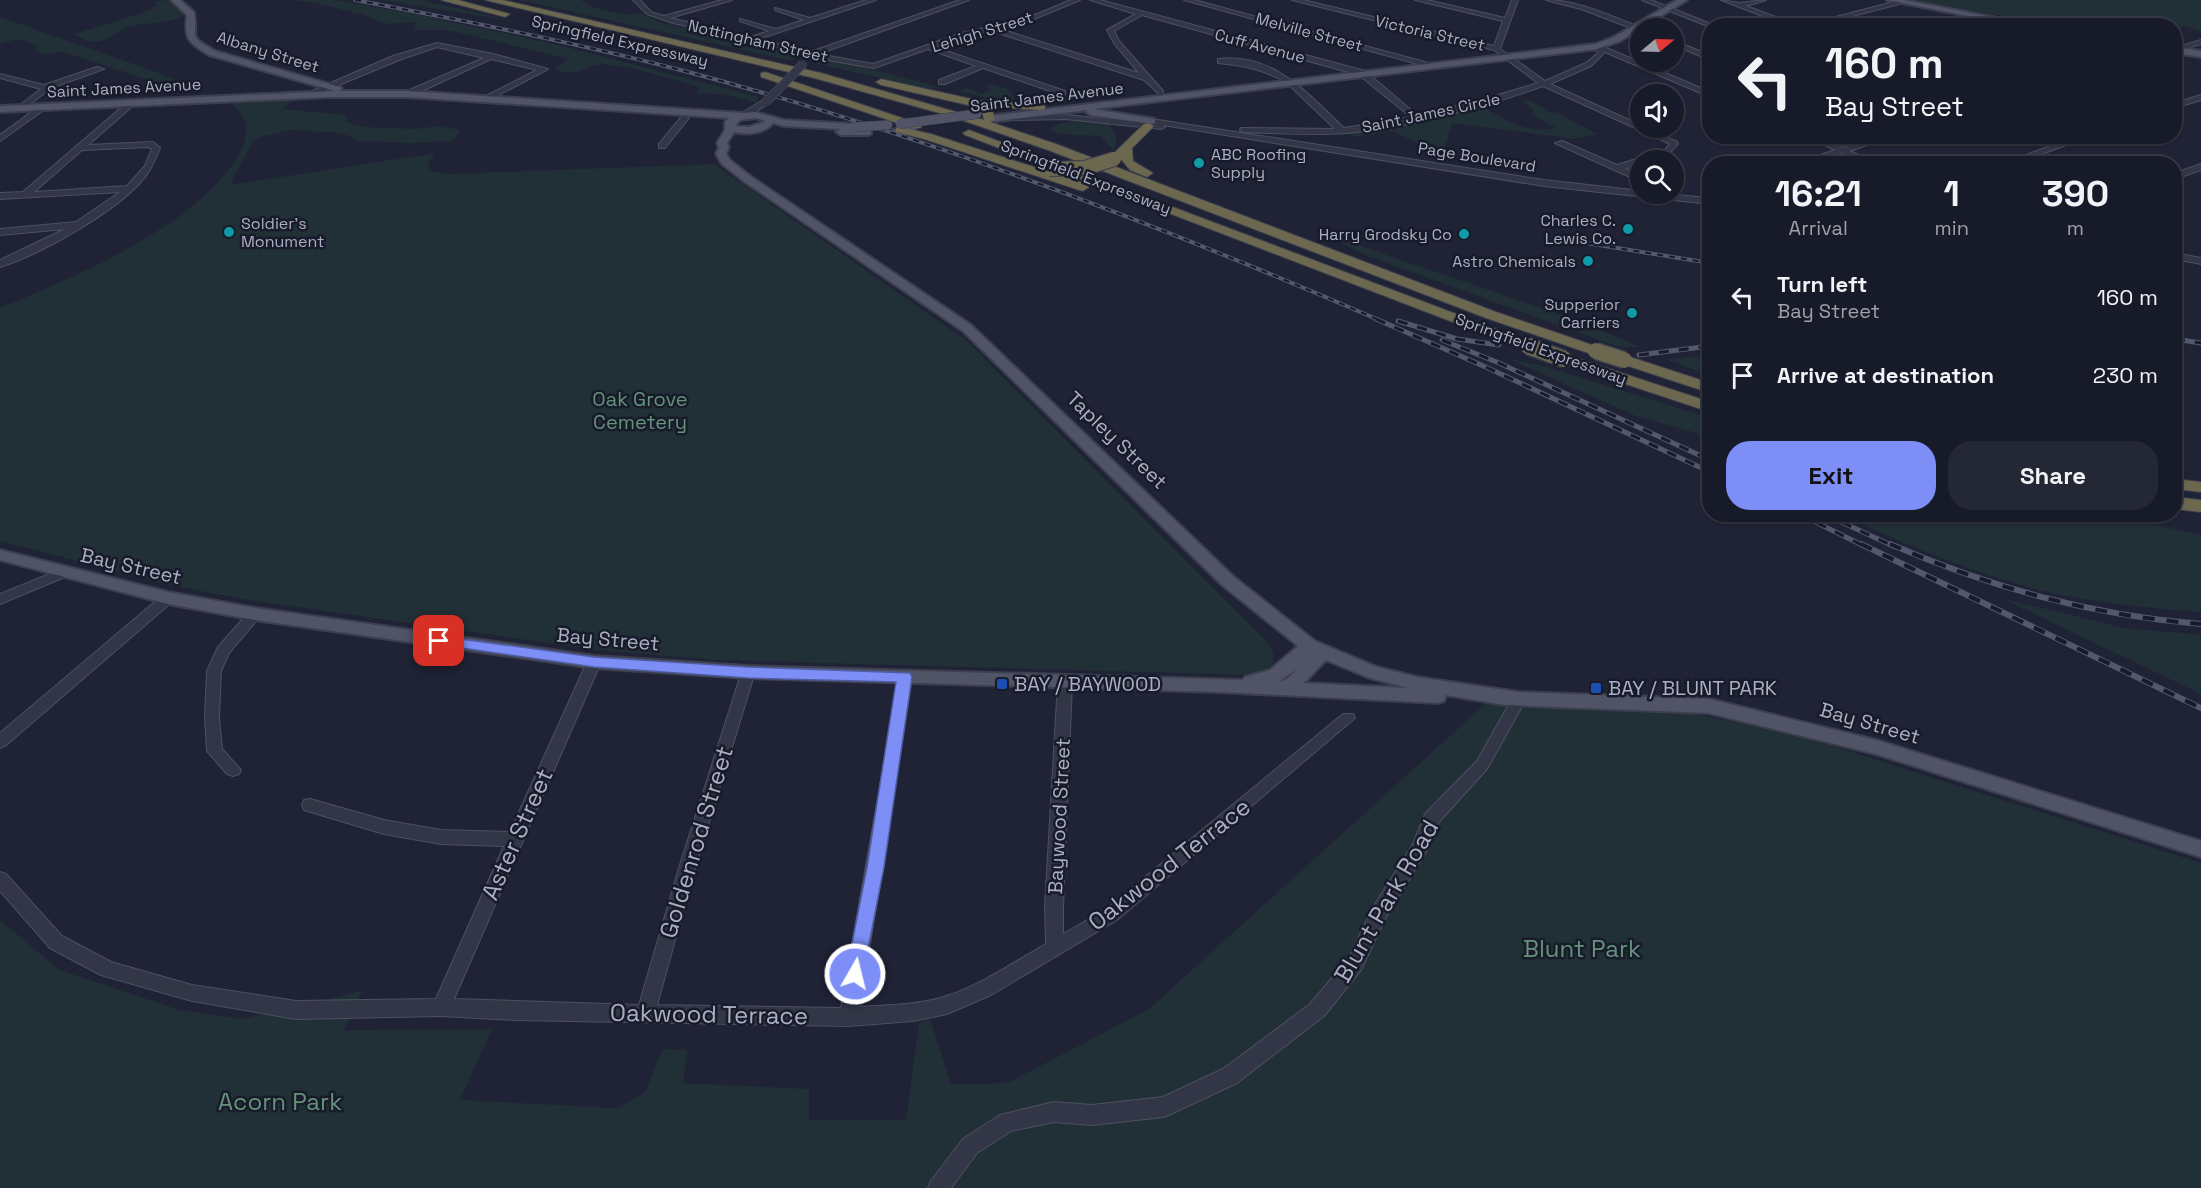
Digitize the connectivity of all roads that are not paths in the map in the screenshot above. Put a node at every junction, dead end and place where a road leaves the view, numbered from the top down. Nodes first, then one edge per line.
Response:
1 (175, 0) edge
2 (446, 0) edge
3 (490, 0) edge
4 (636, 0) edge
5 (729, 0) edge
6 (850, 0) edge
7 (873, 0) edge
8 (966, 0) edge
9 (1077, 0) edge
10 (1093, 0) edge
11 (1187, 0) edge
12 (1295, 0) edge
13 (1418, 0) edge
14 (1515, 0) edge
15 (1549, 0) edge
16 (1645, 0) edge
17 (1683, 0) edge
18 (1724, 0) edge
19 (1763, 0) edge
20 (1891, 0) edge
21 (1901, 2) junction
22 (861, 4) junction
23 (1740, 5) junction
24 (777, 9) dead end
25 (1668, 9) junction
26 (1142, 14) junction
27 (1988, 17) junction
28 (663, 18) junction
29 (1654, 18) edge
30 (1775, 18) edge
31 (1836, 18) edge
32 (1984, 18) edge
33 (1993, 18) edge
34 (742, 20) dead end
35 (810, 20) junction
36 (1506, 20) junction
37 (1702, 22) edge
38 (1630, 26) edge
39 (990, 28) junction
40 (776, 31) junction
41 (1630, 33) edge
42 (752, 39) junction
43 (2201, 42) edge
44 (1598, 46) junction
45 (928, 47) junction
46 (1684, 47) edge
47 (2182, 48) edge
48 (1496, 49) junction
49 (2182, 51) edge
50 (2201, 54) edge
51 (811, 55) junction
52 (1702, 55) edge
53 (493, 56) junction
54 (1505, 57) junction
55 (744, 58) junction
56 (1221, 61) dead end
57 (887, 63) joint
58 (1432, 65) junction
59 (983, 66) junction
60 (100, 69) dead end
61 (756, 72) junction
62 (1362, 74) junction
63 (0, 76) edge
64 (1147, 78) junction
65 (1288, 81) junction
66 (942, 82) dead end
67 (1544, 84) junction
68 (327, 86) junction
69 (46, 87) junction
70 (1206, 92) junction
71 (1702, 92) edge
72 (1062, 93) dead end
73 (1160, 93) junction
74 (350, 94) junction
75 (408, 94) junction
76 (307, 95) junction
77 (2201, 97) edge
78 (489, 98) junction
79 (765, 102) junction
80 (132, 103) junction
81 (2182, 104) edge
82 (44, 107) junction
83 (1041, 107) junction
84 (22, 108) junction
85 (605, 108) junction
86 (977, 108) junction
87 (0, 109) edge
88 (1069, 109) junction
89 (744, 116) junction
90 (989, 116) junction
91 (1415, 117) junction
92 (685, 118) junction
93 (768, 118) junction
94 (1630, 122) edge
95 (1150, 124) junction
96 (729, 125) junction
97 (899, 127) junction
98 (757, 129) junction
99 (1205, 130) junction
100 (1342, 131) junction
101 (1240, 136) junction
102 (1665, 138) edge
103 (0, 140) edge
104 (1559, 142) dead end
105 (1828, 144) edge
106 (1864, 144) edge
107 (2063, 144) edge
108 (662, 146) dead end
109 (724, 147) junction
110 (80, 148) junction
111 (1126, 149) junction
112 (1843, 151) junction
113 (1826, 156) edge
114 (1855, 156) edge
115 (2030, 156) edge
116 (2201, 167) edge
117 (1618, 168) junction
118 (1630, 174) edge
119 (2182, 174) edge
120 (128, 189) junction
121 (1630, 192) edge
122 (26, 194) junction
123 (0, 195) edge
124 (1684, 198) edge
125 (1702, 200) edge
126 (80, 224) junction
127 (0, 232) edge
128 (1264, 245) junction
129 (2182, 257) edge
130 (2201, 261) edge
131 (0, 264) edge
132 (1382, 272) junction
133 (1702, 385) edge
134 (1702, 404) edge
135 (2182, 485) edge
136 (2201, 487) edge
137 (2182, 505) edge
138 (2201, 506) edge
139 (0, 555) edge
140 (62, 573) junction
141 (0, 598) edge
142 (168, 598) junction
143 (255, 614) junction
144 (1316, 648) junction
145 (594, 662) junction
146 (748, 672) junction
147 (905, 677) junction
148 (1065, 682) junction
149 (1220, 685) junction
150 (1274, 689) junction
151 (1516, 698) junction
152 (1348, 718) dead end
153 (0, 742) edge
154 (232, 770) dead end
155 (310, 805) dead end
156 (515, 839) junction
157 (2201, 849) edge
158 (0, 879) edge
159 (1055, 949) junction
160 (441, 1007) junction
161 (646, 1012) junction
162 (849, 1017) junction
163 (938, 1188) edge

1 - 68 main road, Albany Street
2 - 61 highway, Springfield Expressway
3 - 55 highway, Springfield Expressway
4 - 28 street, Nottingham Street
5 - 28 street
6 - 22 street
7 - 22 street
8 - 51 street
9 - 39 street, Lehigh Street
10 - 26 street, Cuff Avenue
11 - 58 street, Melville Street
12 - 48 street, Victoria Street
13 - 36 street
14 - 36 street
15 - 38 street
16 - 25 street
17 - 25 main road, Saint James Avenue
18 - 23 street
19 - 23 street
20 - 21 main road
21 - 27 main road
21 - 31 street
22 - 35 street
23 - 30 street
24 - 35 street
25 - 29 main road, Saint James Avenue
25 - 37 street
26 - 62 street, Cuff Avenue
26 - 64 street
27 - 32 street
27 - 33 main road
28 - 42 street, Nottingham Street
34 - 40 street
35 - 40 street
36 - 48 street
39 - 45 street, Lehigh Street
39 - 64 street
40 - 42 street
41 - 44 main road, Saint James Avenue
42 - 51 street, Nottingham Street
43 - 47 street
44 - 54 main road, Saint James Avenue
44 - 67 street, Saint James Circle
44 - 71 street
45 - 57 street, Lehigh Street
45 - 59 street
46 - 52 street
48 - 54 street
49 - 50 main road
51 - 57 street, Nottingham Street
51 - 79 street, bridge
53 - 68 street
53 - 75 street
53 - 78 street
54 - 58 main road, Saint James Avenue
54 - 67 street
55 - 86 highway
55 - 132 highway, Springfield Expressway
56 - 65 street
58 - 62 main road, Saint James Avenue
59 - 66 street
59 - 72 street
60 - 69 street
61 - 111 highway, bridge
61 - 128 highway, Springfield Expressway
62 - 65 main road, Saint James Avenue
62 - 91 street, Cuff Avenue
63 - 69 street
64 - 73 street
65 - 70 main road, Saint James Avenue
65 - 73 main road, Saint James Avenue
65 - 100 street
67 - 91 street, Saint James Circle
67 - 94 street
68 - 74 main road, Albany Street
68 - 76 street
69 - 84 street
70 - 88 main road, Saint James Avenue
70 - 95 main road
73 - 83 main road, Saint James Avenue
74 - 75 main road, Saint James Avenue
74 - 76 main road, Saint James Avenue
75 - 78 main road, Saint James Avenue
76 - 80 main road, Saint James Avenue
77 - 81 street
78 - 85 main road, Saint James Avenue
79 - 89 street
79 - 93 street
80 - 82 main road, Saint James Avenue
80 - 110 street
82 - 84 main road, Saint James Avenue
82 - 103 street
83 - 86 highway
83 - 88 main road, Page Boulevard
83 - 90 main road, Saint James Avenue
84 - 87 main road, Saint James Avenue
85 - 89 main road
85 - 92 main road
86 - 90 highway
86 - 97 main road, Saint James Avenue, bridge
88 - 90 main road, Saint James Avenue
88 - 95 main road, Page Boulevard
89 - 93 main road, Saint James Avenue
89 - 96 main road
90 - 95 street, Page Boulevard
90 - 97 main road, Saint James Avenue
91 - 100 street, Saint James Circle
92 - 96 main road
92 - 108 street
93 - 97 main road, Saint James Avenue, bridge
93 - 98 main road
95 - 99 street, Page Boulevard
95 - 101 street, Page Boulevard
95 - 111 highway
96 - 98 main road, Saint James Avenue
96 - 109 main road
97 - 98 main road, Saint James Avenue
97 - 128 highway
98 - 109 main road
99 - 100 street, Saint James Circle
99 - 101 street, Page Boulevard
101 - 121 street, Page Boulevard
102 - 117 street
104 - 117 street
105 - 112 street
106 - 112 street
107 - 115 street
109 - 144 main road, Tapley Street
110 - 120 street
110 - 122 street
111 - 132 highway
112 - 113 street
112 - 114 street
116 - 119 street
117 - 118 street
120 - 122 street
120 - 126 street
122 - 123 street
124 - 125 street, Page Boulevard
126 - 127 street
126 - 131 street
128 - 134 highway, Springfield Expressway, bridge
129 - 130 street
132 - 133 highway, Springfield Expressway, bridge
135 - 136 highway
137 - 138 highway
139 - 140 main road, Bay Street
140 - 141 street
140 - 142 main road, Bay Street
142 - 143 main road, Bay Street
142 - 153 street
143 - 145 main road, Bay Street
143 - 154 street
144 - 149 main road, Bay Street
144 - 150 main road, Bay Street
144 - 151 main road, Tapley Street
145 - 146 main road, Bay Street
145 - 156 street, Aster Street
146 - 147 main road, Bay Street
146 - 161 street, Goldenrod Street
147 - 148 main road, Bay Street
147 - 162 street
148 - 149 main road, Bay Street
148 - 159 street, Baywood Street
149 - 150 main road, Bay Street
150 - 151 main road
151 - 157 main road, Bay Street
151 - 163 street, Blunt Park Road
152 - 159 street, Oakwood Terrace
155 - 156 street
156 - 160 street, Aster Street
158 - 160 street, Oakwood Terrace
159 - 162 street, Oakwood Terrace
160 - 161 street, Oakwood Terrace
161 - 162 street, Oakwood Terrace

